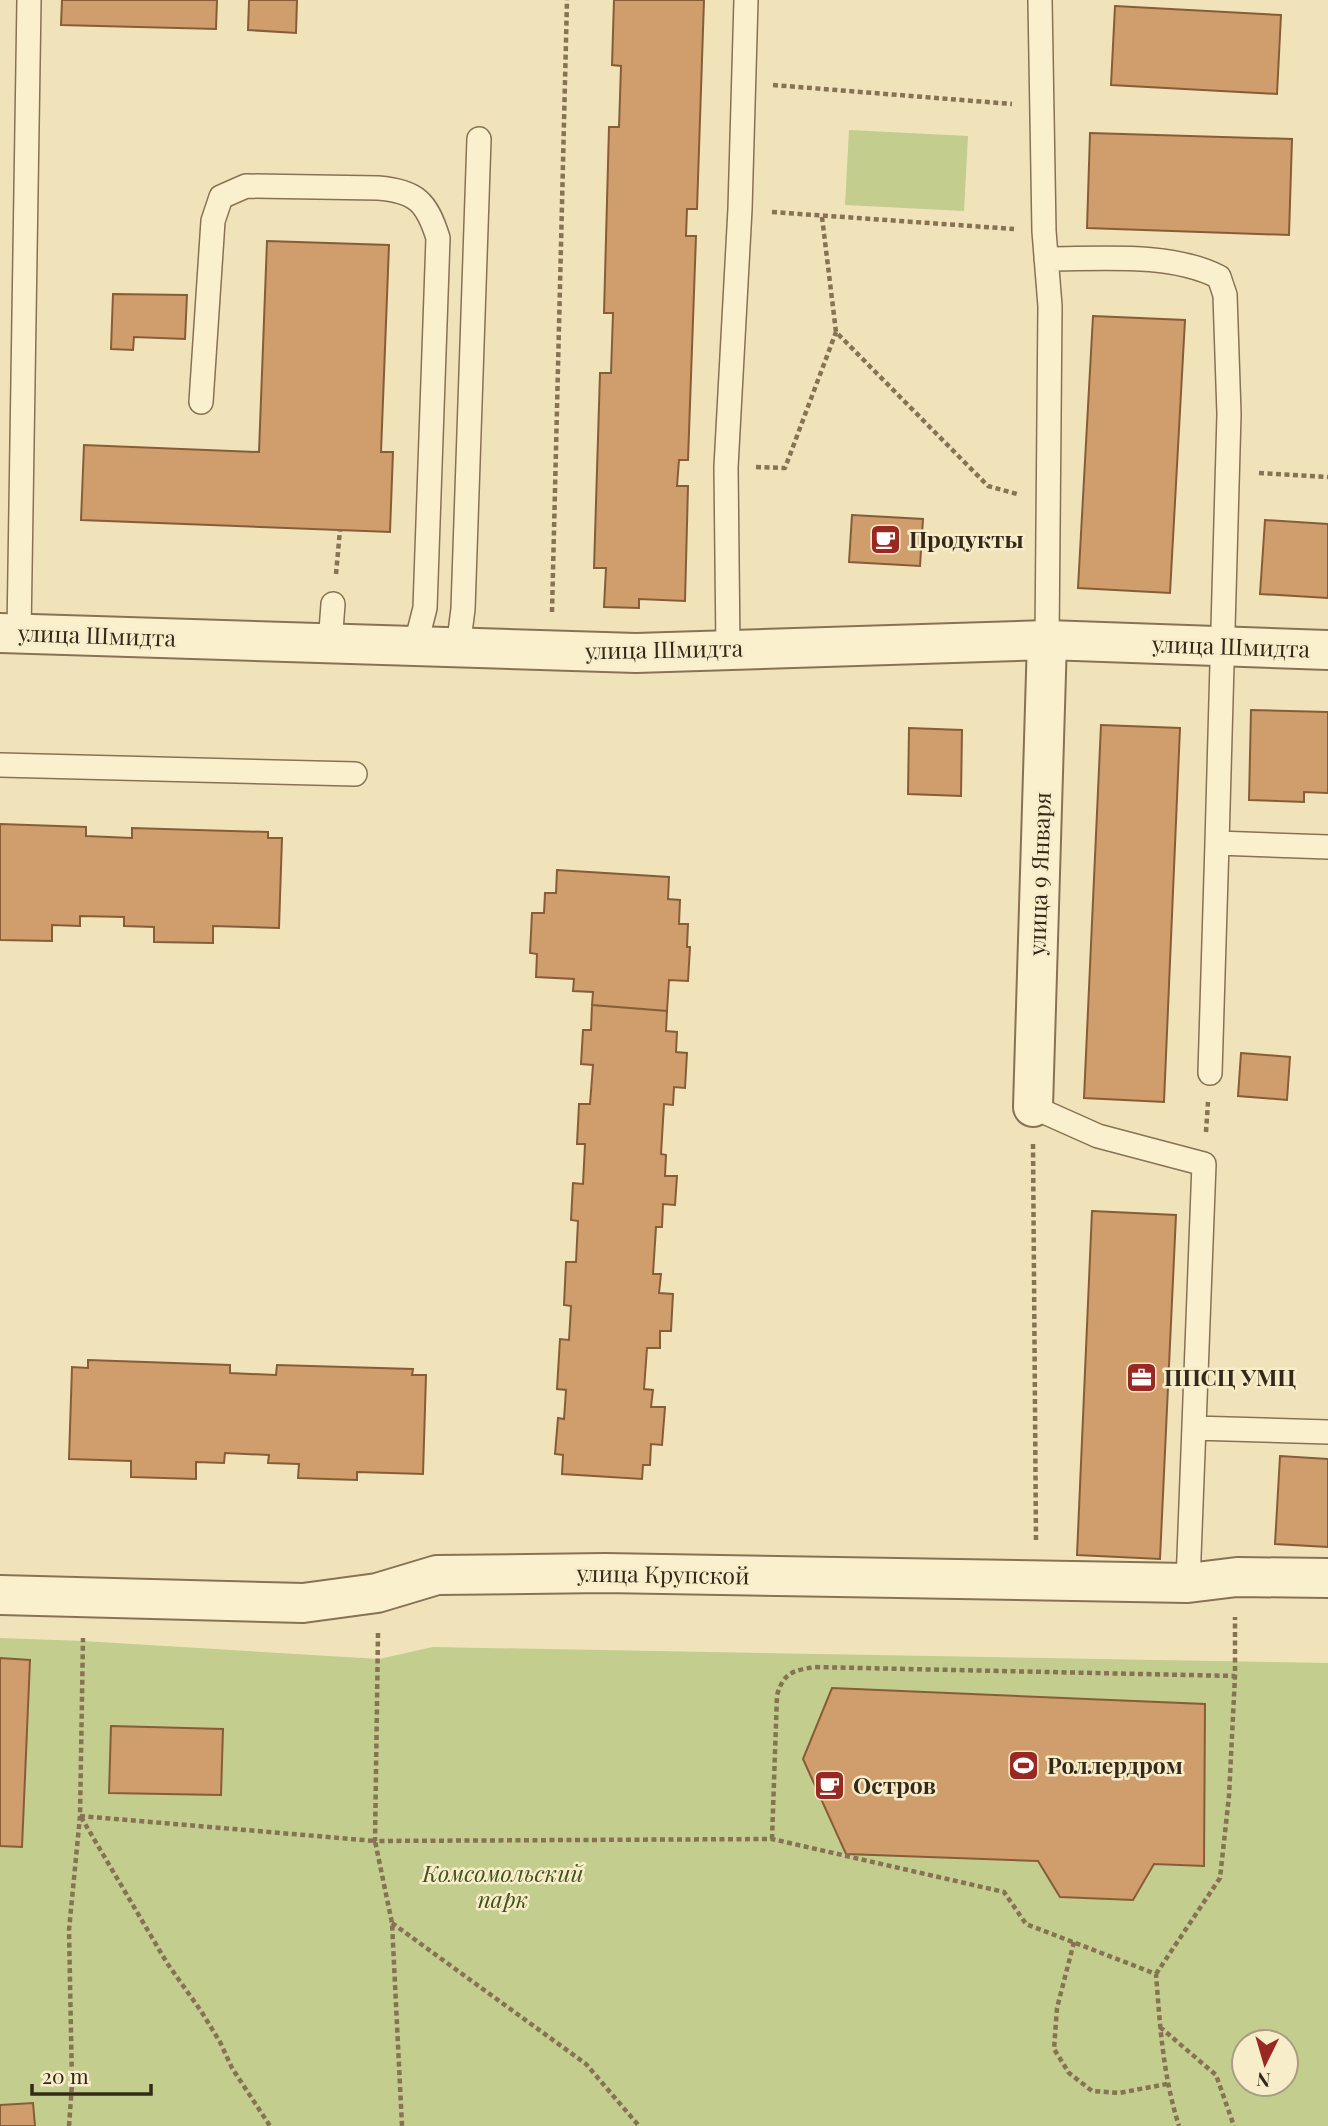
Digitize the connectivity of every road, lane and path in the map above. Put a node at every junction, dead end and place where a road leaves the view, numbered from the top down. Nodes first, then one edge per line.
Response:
1 (29, 0) edge
2 (567, 0) edge
3 (746, 0) edge
4 (1040, 0) edge
5 (745, 83) junction
6 (1043, 106) junction
7 (479, 139) dead end
8 (740, 209) junction
9 (822, 217) junction
10 (1044, 231) junction
11 (1046, 259) junction
12 (836, 332) junction
13 (201, 402) dead end
14 (726, 467) junction
15 (1228, 471) junction
16 (1328, 477) edge
17 (1048, 503) junction
18 (340, 530) dead end
19 (334, 604) joint
20 (9, 633) edge
21 (1047, 640) junction
22 (330, 644) junction
23 (1223, 646) junction
24 (415, 647) junction
25 (458, 648) junction
26 (728, 649) junction
27 (1328, 650) edge
28 (551, 652) junction
29 (0, 765) edge
30 (355, 774) dead end
31 (1217, 843) junction
32 (1328, 847) edge
33 (1210, 1073) joint
34 (1033, 1107) junction
35 (1204, 1164) junction
36 (1194, 1428) junction
37 (1328, 1432) edge
38 (1237, 1577) junction
39 (1328, 1578) edge
40 (1036, 1581) junction
41 (1188, 1583) junction
42 (377, 1593) junction
43 (0, 1595) edge
44 (85, 1599) junction
45 (1235, 1676) junction
46 (80, 1816) junction
47 (772, 1839) junction
48 (375, 1841) junction
49 (392, 1923) junction
50 (1074, 1942) junction
51 (1156, 1974) junction
52 (1160, 2027) junction
53 (1167, 2084) junction
54 (69, 2126) edge
55 (270, 2126) edge
56 (402, 2126) edge
57 (639, 2126) edge
58 (1179, 2126) edge
59 (1234, 2126) edge

1 - 20 lane
2 - 28 path
3 - 5 lane
4 - 6 lane
5 - 6 path
5 - 8 lane
6 - 10 lane
7 - 25 lane
8 - 9 path
8 - 14 lane
9 - 10 path
9 - 12 path
10 - 11 lane
11 - 15 lane
11 - 17 lane
12 - 14 path
12 - 17 path
13 - 24 lane
14 - 26 lane
15 - 16 path
15 - 23 lane
17 - 21 lane
18 - 19 path
19 - 22 lane
20 - 22 street, улица Шмидта
21 - 23 street, улица Шмидта
21 - 26 street, улица Шмидта
21 - 34 street, улица 9 Января
22 - 24 street, улица Шмидта
23 - 27 street, улица Шмидта
23 - 31 lane
24 - 25 street, улица Шмидта
25 - 28 street, улица Шмидта
26 - 28 street, улица Шмидта
29 - 30 lane
31 - 32 lane
31 - 33 lane
33 - 35 path
34 - 35 lane
34 - 40 path
35 - 36 lane
36 - 37 lane
36 - 41 lane
38 - 39 street, улица Крупской
38 - 41 street, улица Крупской
38 - 45 path
40 - 41 street, улица Крупской
40 - 42 street, улица Крупской
42 - 44 street, улица Крупской
42 - 48 path
43 - 44 street, улица Крупской
44 - 46 path
45 - 47 path
45 - 51 path
46 - 48 path
46 - 54 path
46 - 55 path
47 - 48 path
47 - 50 path
48 - 49 path
49 - 56 path
49 - 57 path
50 - 51 path
50 - 53 path
51 - 52 path
52 - 53 path
52 - 59 path
53 - 58 path

